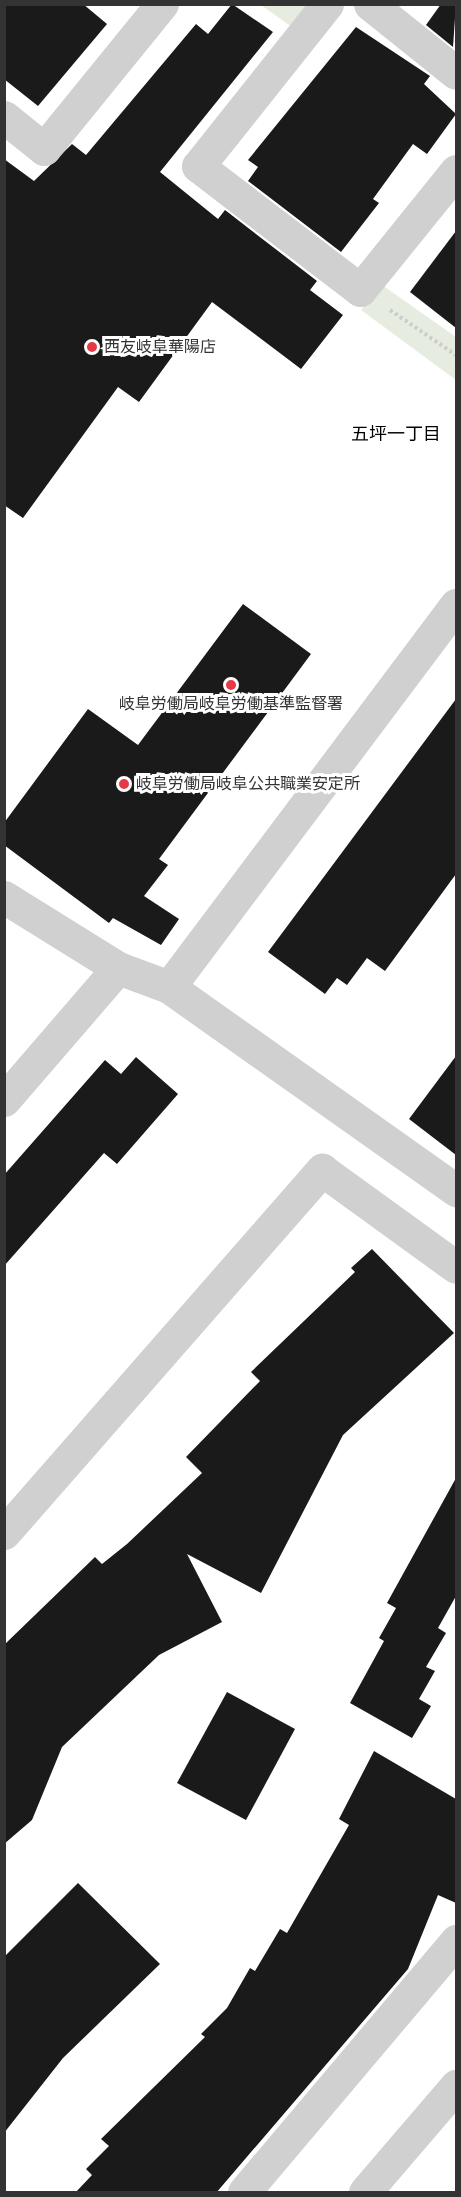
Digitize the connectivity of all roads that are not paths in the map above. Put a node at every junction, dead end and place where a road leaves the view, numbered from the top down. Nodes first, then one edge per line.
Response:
1 (162, 4) edge
2 (327, 4) edge
3 (370, 4) edge
4 (456, 73) edge
5 (4, 117) edge
6 (456, 171) edge
7 (456, 605) edge
8 (4, 897) edge
9 (118, 968) junction
10 (169, 987) junction
11 (4, 1100) edge
12 (456, 1190) edge
13 (456, 1267) edge
14 (4, 1533) edge
15 (456, 1941) edge
16 (456, 2086) edge
17 (244, 2193) edge
18 (365, 2193) edge

1 - 5 street
2 - 6 street
3 - 4 street
7 - 10 street
8 - 9 street
9 - 10 street
9 - 11 street
10 - 12 street
13 - 14 street
15 - 17 street
16 - 18 street

